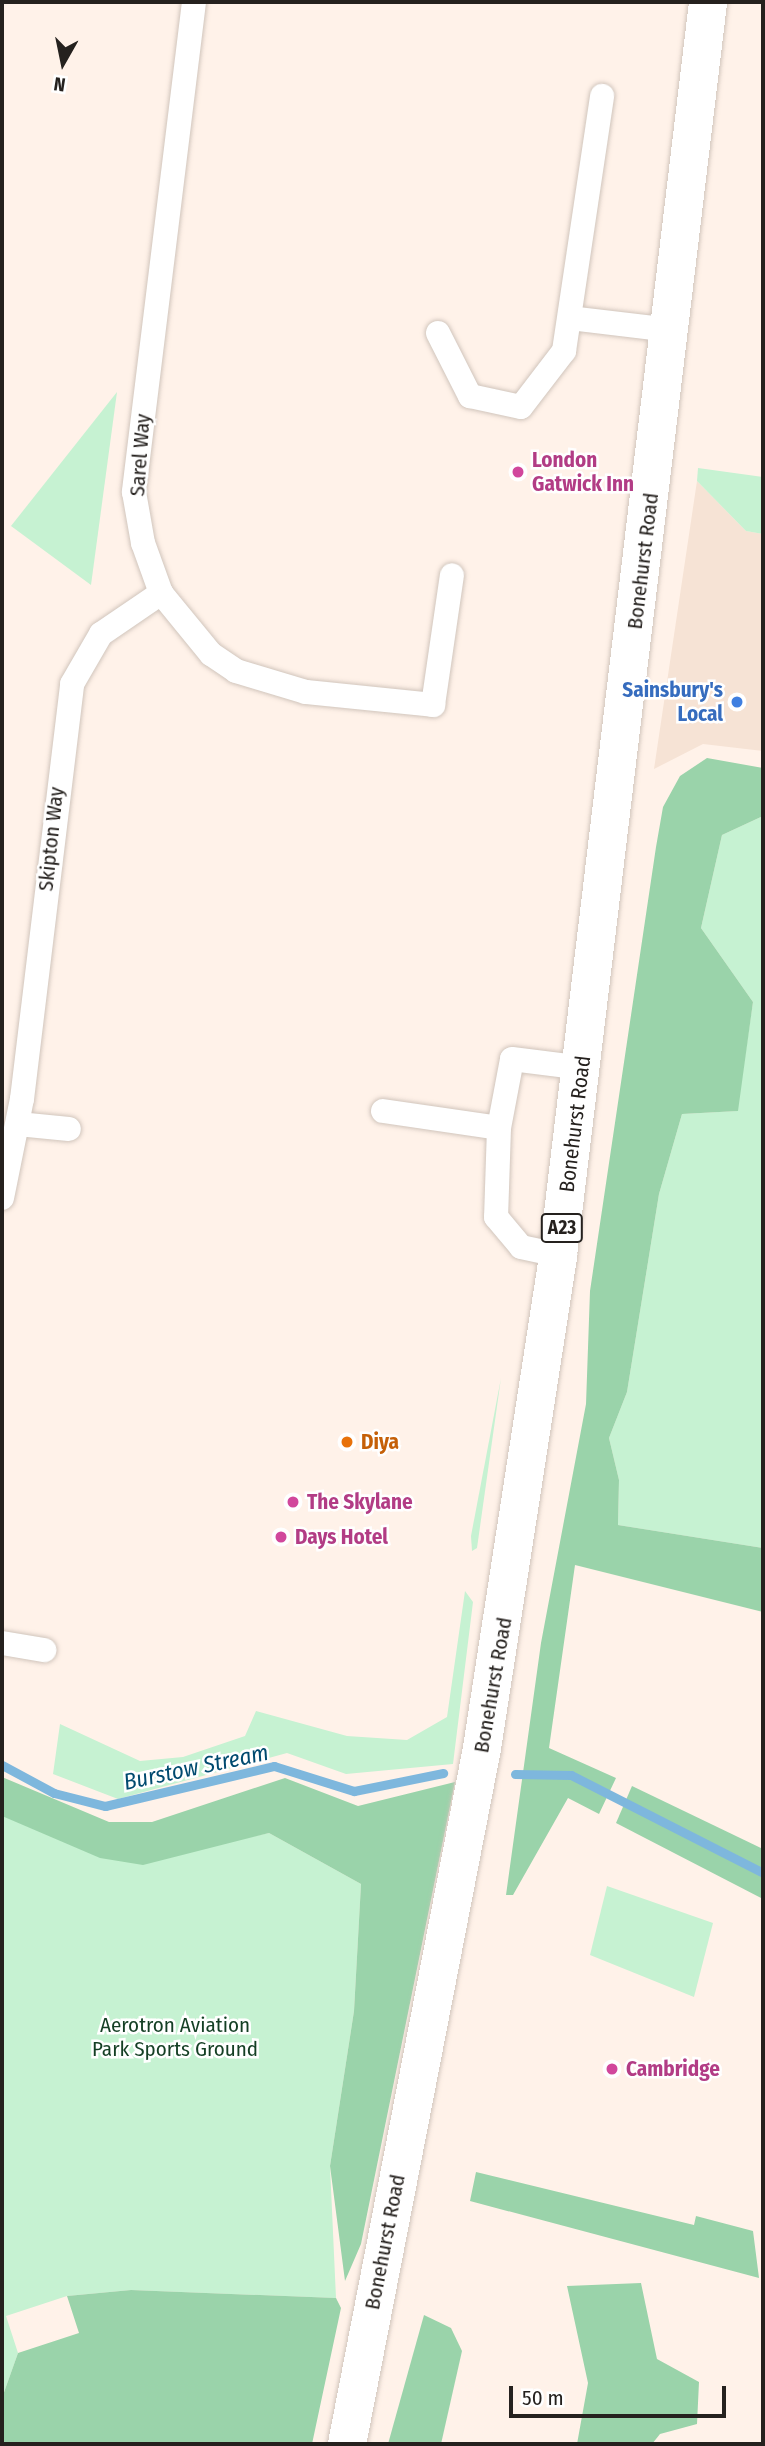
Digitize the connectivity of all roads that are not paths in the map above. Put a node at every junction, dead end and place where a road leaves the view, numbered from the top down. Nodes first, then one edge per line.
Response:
1 (194, 2) edge
2 (708, 2) edge
3 (602, 96) dead end
4 (570, 318) junction
5 (671, 330) junction
6 (438, 333) dead end
7 (452, 575) dead end
8 (161, 593) junction
9 (583, 1068) junction
10 (383, 1111) dead end
11 (18, 1124) junction
12 (499, 1128) junction
13 (69, 1129) dead end
14 (2, 1198) edge
15 (558, 1255) junction
16 (2, 1643) edge
17 (44, 1650) dead end
18 (347, 2444) edge

1 - 8 street, Sarel Way
2 - 5 main road, Bonehurst Road / A23
3 - 4 street
4 - 5 street
4 - 6 street
5 - 9 main road, Bonehurst Road / A23
7 - 8 street, Sarel Way
8 - 11 street, Skipton Way
9 - 12 street
9 - 15 main road, Bonehurst Road / A23
10 - 12 street
11 - 13 street
11 - 14 street, Skipton Way
12 - 15 street
15 - 18 main road, Bonehurst Road / A23
16 - 17 street

